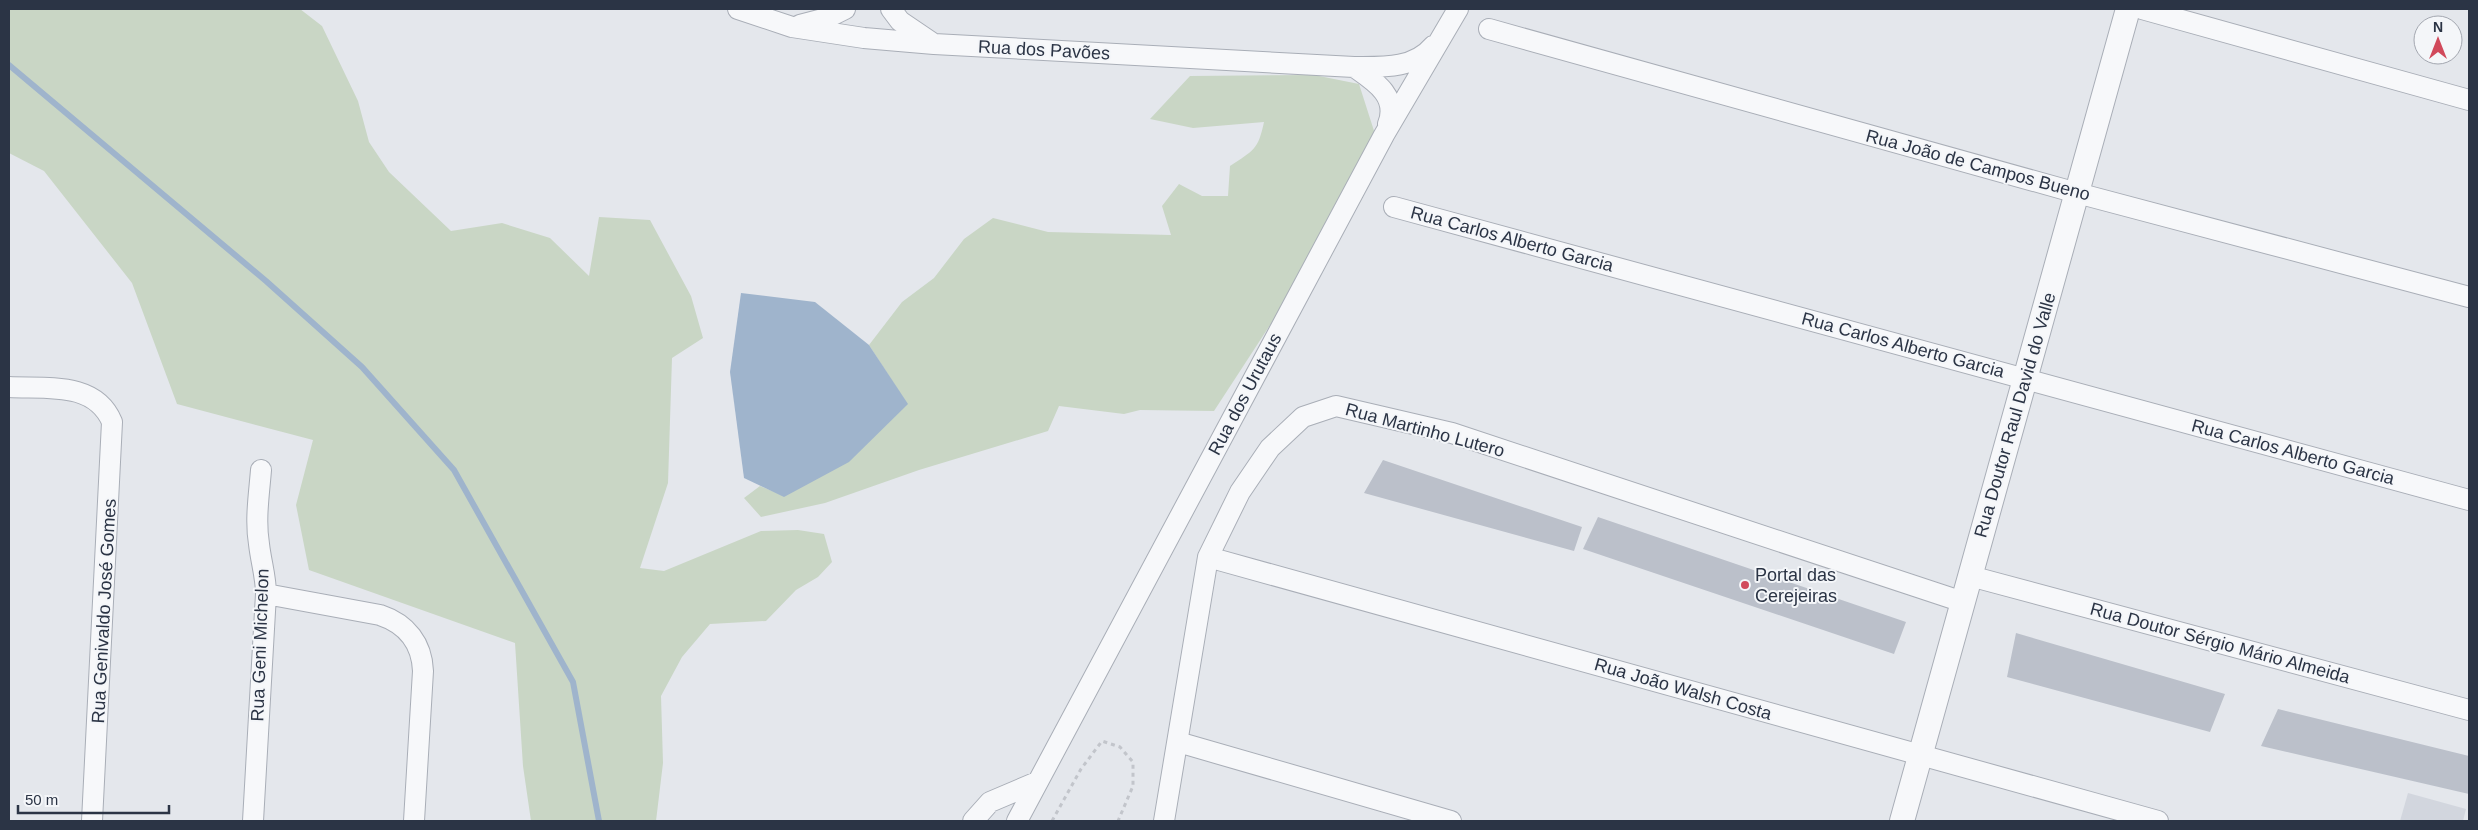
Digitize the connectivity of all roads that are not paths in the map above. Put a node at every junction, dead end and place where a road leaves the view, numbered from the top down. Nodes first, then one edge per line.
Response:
1 (738, 9) edge
2 (845, 9) edge
3 (891, 9) edge
4 (1458, 9) edge
5 (2128, 9) edge
6 (2142, 9) edge
7 (792, 27) junction
8 (1489, 29) dead end
9 (1444, 34) junction
10 (934, 44) junction
11 (1354, 67) junction
12 (2469, 100) edge
13 (1384, 135) junction
14 (2077, 193) junction
15 (1394, 207) dead end
16 (2469, 297) edge
17 (2025, 379) junction
18 (9, 387) edge
19 (261, 470) dead end
20 (2469, 500) edge
21 (1208, 557) junction
22 (1970, 576) junction
23 (266, 594) junction
24 (1963, 602) junction
25 (2469, 710) edge
26 (1178, 742) junction
27 (1920, 755) junction
28 (1037, 782) junction
29 (92, 821) edge
30 (253, 821) edge
31 (414, 821) edge
32 (973, 821) edge
33 (1017, 821) edge
34 (1164, 821) edge
35 (1451, 821) edge
36 (1902, 821) edge
37 (2158, 821) edge

1 - 7 street, Rua dos Pavões
2 - 7 street
3 - 10 street
4 - 9 street, Rua dos Urutaus
5 - 14 street, Rua Doutor Raul David do Valle
6 - 12 street
7 - 10 street, Rua dos Pavões
8 - 14 street, Rua João de Campos Bueno
9 - 11 street, Rua dos Pavões
9 - 13 street, Rua dos Urutaus
10 - 11 street, Rua dos Pavões
11 - 13 street
13 - 28 street, Rua dos Urutaus
14 - 16 street, Rua João de Campos Bueno
14 - 17 street, Rua Doutor Raul David do Valle
15 - 17 street, Rua Carlos Alberto Garcia
17 - 20 street, Rua Carlos Alberto Garcia
17 - 22 street, Rua Doutor Raul David do Valle
18 - 29 street, Rua Genivaldo José Gomes
19 - 23 street, Rua Geni Michelon
21 - 24 street, Rua Martinho Lutero
21 - 26 street, Rua Martinho Lutero
21 - 27 street, Rua João Walsh Costa
22 - 24 street, Rua Doutor Raul David do Valle
22 - 25 street, Rua Doutor Sérgio Mário Almeida
23 - 30 street, Rua Geni Michelon
23 - 31 street
24 - 27 street, Rua Doutor Raul David do Valle
26 - 34 street, Rua Martinho Lutero
26 - 35 street
27 - 36 street, Rua Doutor Raul David do Valle
27 - 37 street, Rua João Walsh Costa
28 - 32 street
28 - 33 street, Rua dos Urutaus

